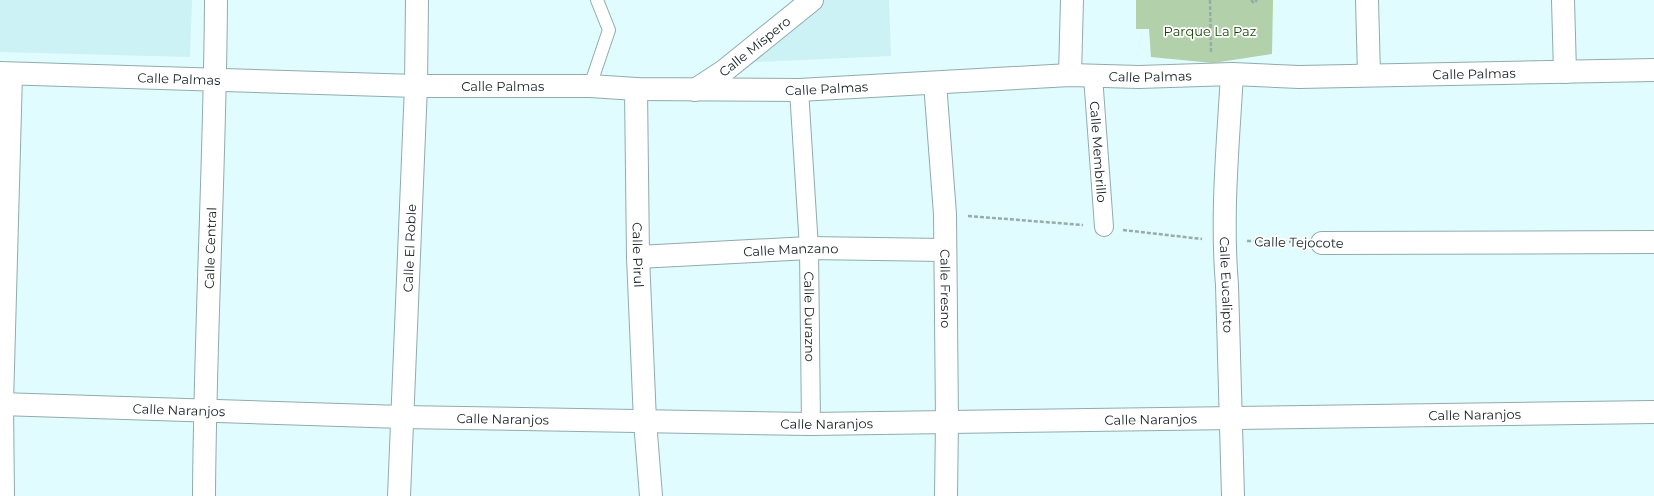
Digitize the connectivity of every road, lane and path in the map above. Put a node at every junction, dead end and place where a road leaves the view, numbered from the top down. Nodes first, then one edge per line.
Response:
1 (216, 0) edge
2 (417, 0) edge
3 (597, 0) edge
4 (812, 0) edge
5 (1072, 0) edge
6 (1210, 0) edge
7 (1251, 0) edge
8 (1257, 0) edge
9 (1367, 0) edge
10 (1563, 0) edge
11 (1654, 70) edge
12 (1565, 72) junction
13 (5, 73) edge
14 (1222, 74) junction
15 (1070, 75) junction
16 (1369, 75) junction
17 (1093, 76) junction
18 (215, 79) junction
19 (936, 82) junction
20 (416, 86) junction
21 (590, 86) junction
22 (636, 89) junction
23 (695, 90) junction
24 (799, 90) junction
25 (944, 214) junction
26 (1104, 227) junction
27 (1226, 241) junction
28 (1654, 242) edge
29 (1322, 243) joint
30 (809, 248) junction
31 (944, 250) junction
32 (638, 257) junction
33 (1, 404) edge
34 (204, 410) junction
35 (1654, 412) edge
36 (402, 417) junction
37 (1232, 418) junction
38 (645, 421) junction
39 (947, 421) junction
40 (811, 424) junction
41 (3, 496) edge
42 (204, 496) edge
43 (399, 496) edge
44 (651, 496) edge
45 (946, 496) edge
46 (1234, 496) edge

1 - 18 street, Calle Central
2 - 20 street, Calle El Roble
3 - 21 lane
4 - 23 street, Calle Míspero
5 - 15 street
6 - 14 path
7 - 8 path
9 - 16 street
10 - 12 street
11 - 12 street, Calle Palmas
12 - 16 street, Calle Palmas
13 - 18 street, Calle Palmas
13 - 33 street
14 - 16 street, Calle Palmas
14 - 17 street, Calle Palmas
14 - 27 street, Calle Eucalipto
15 - 17 street, Calle Palmas
15 - 19 street, Calle Palmas
17 - 26 street, Calle Membrillo
18 - 20 street, Calle Palmas
18 - 34 street, Calle Central
19 - 24 street, Calle Palmas
19 - 25 street, Calle Fresno
20 - 21 street, Calle Palmas
20 - 36 street, Calle El Roble
21 - 22 street, Calle Palmas
22 - 23 street, Calle Palmas
22 - 32 street, Calle Pirul
23 - 24 street, Calle Palmas
24 - 30 street, Calle Durazno
25 - 26 path, Calle Tejocote
25 - 31 street, Calle Fresno
26 - 27 path, Calle Tejocote
27 - 29 path, Calle Tejocote
27 - 37 street, Calle Eucalipto
28 - 29 street, Calle Tejocote
30 - 31 street, Calle Manzano
30 - 32 street, Calle Manzano
30 - 40 street, Calle Durazno
31 - 39 street, Calle Fresno
32 - 38 street, Calle Pirul
33 - 34 street, Calle Naranjos
33 - 41 street
34 - 36 street, Calle Naranjos
34 - 42 street, Calle Central
35 - 37 street, Calle Naranjos
36 - 38 street, Calle Naranjos
36 - 43 street, Calle El Roble
37 - 39 street, Calle Naranjos
37 - 46 street, Calle Eucalipto
38 - 40 street, Calle Naranjos
38 - 44 street, Calle Pirul
39 - 40 street, Calle Naranjos
39 - 45 street, Calle Fresno

